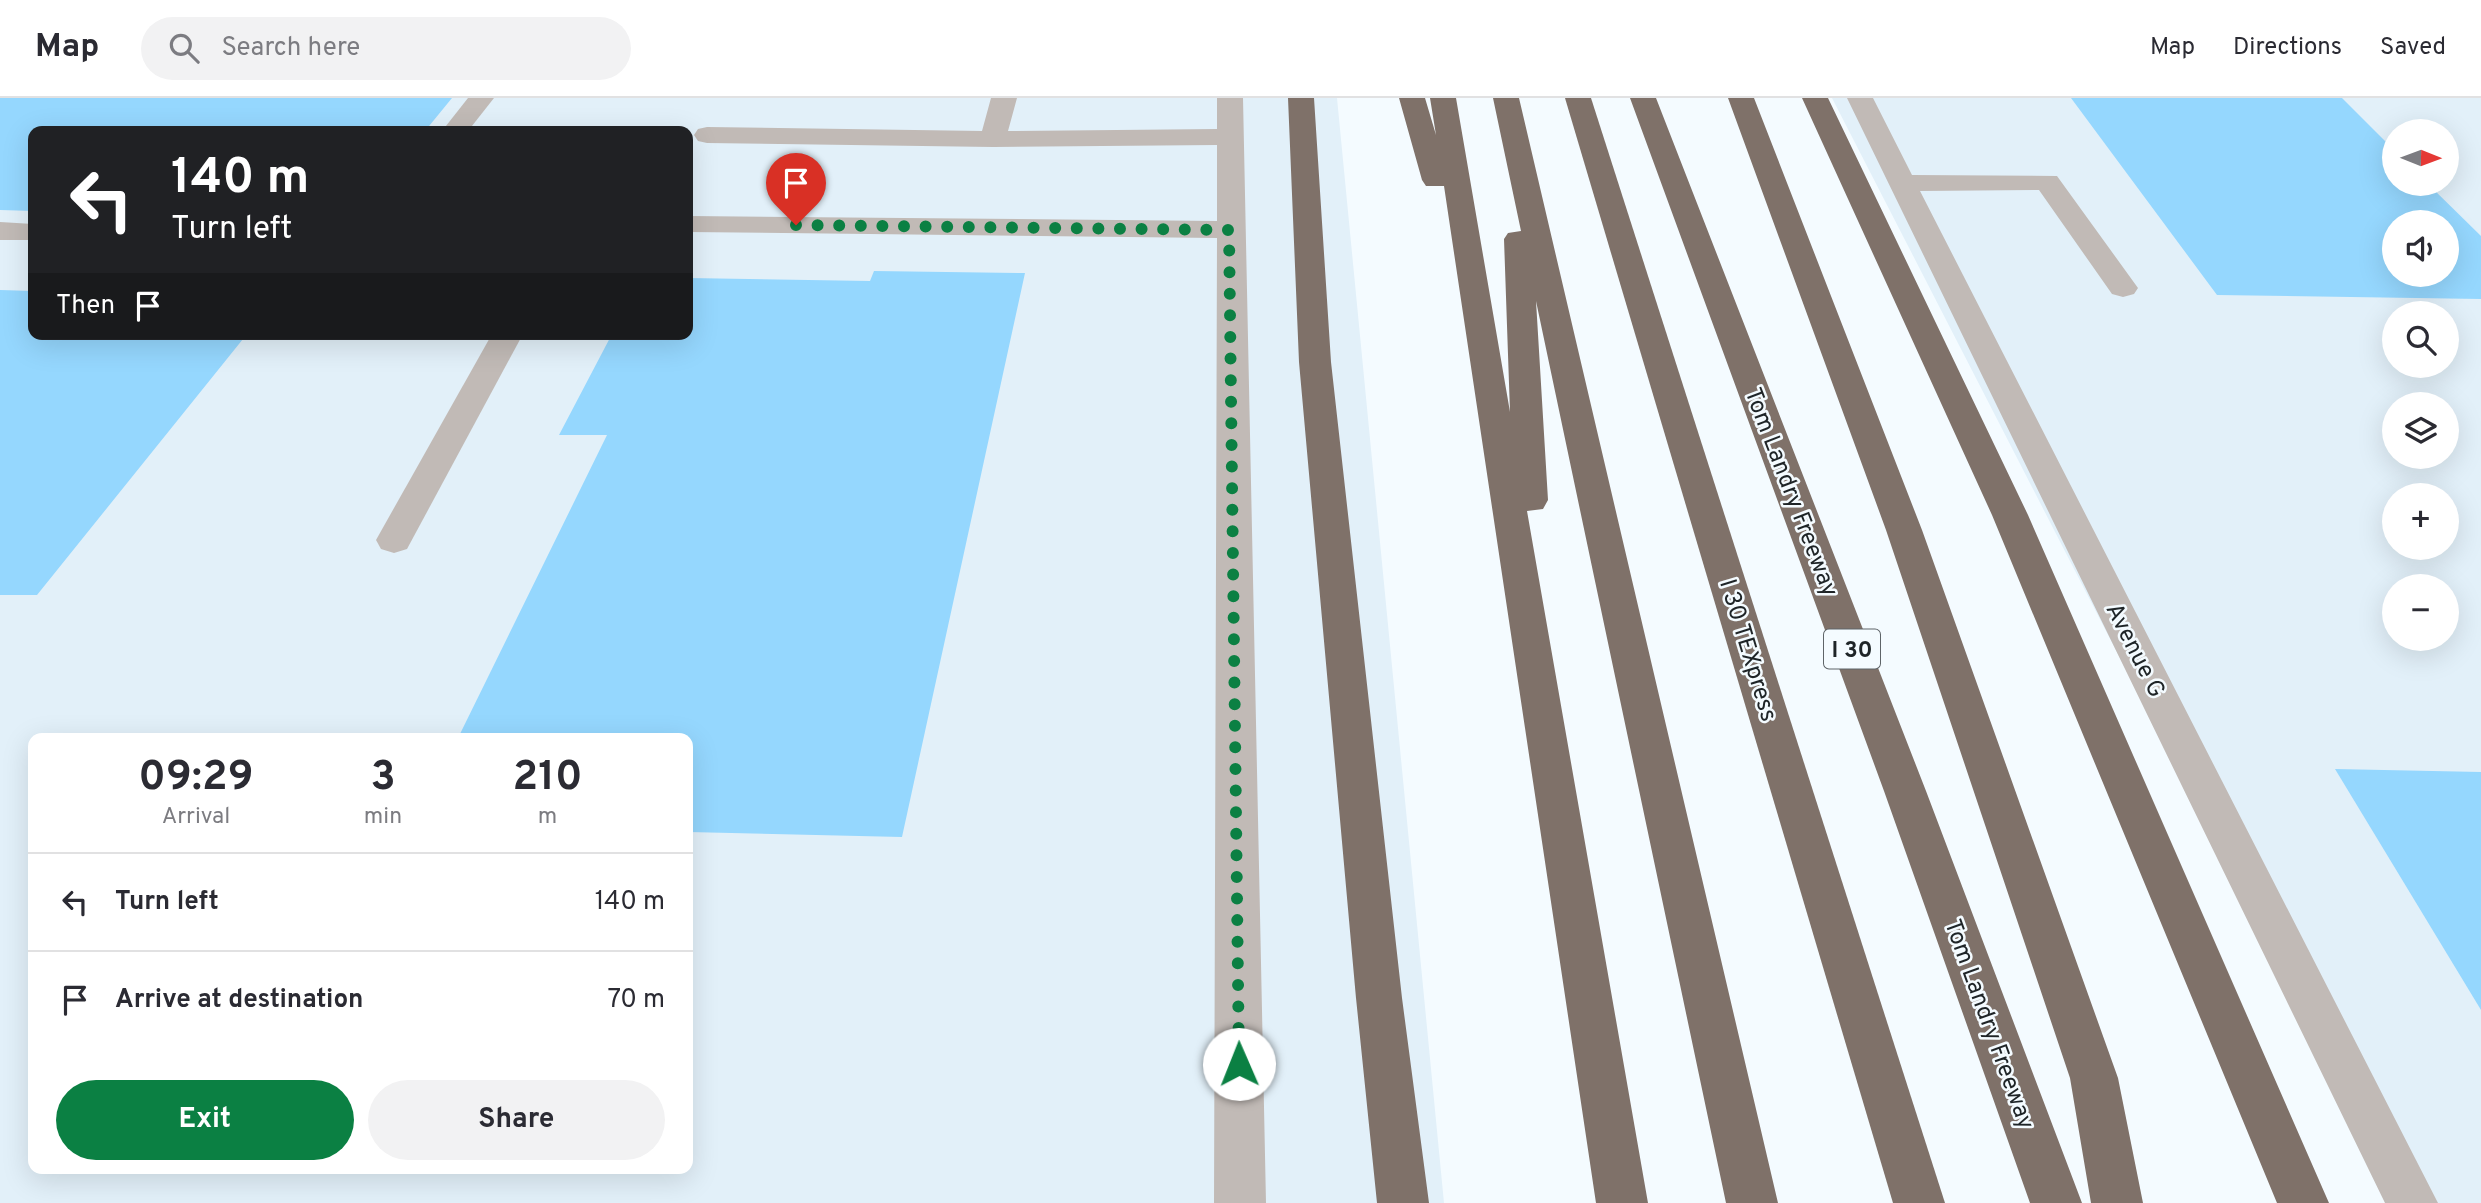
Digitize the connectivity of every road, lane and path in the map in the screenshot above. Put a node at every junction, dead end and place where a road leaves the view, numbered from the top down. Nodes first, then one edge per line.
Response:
1 (481, 98) edge
2 (1004, 98) edge
3 (1230, 98) edge
4 (1301, 98) edge
5 (1412, 98) edge
6 (1443, 98) edge
7 (1578, 98) edge
8 (1643, 98) edge
9 (1741, 98) edge
10 (1815, 98) edge
11 (1860, 98) edge
12 (1510, 115) edge
13 (459, 126) edge
14 (707, 135) dead end
15 (1229, 137) junction
16 (993, 139) junction
17 (1903, 183) junction
18 (693, 224) edge
19 (1229, 230) junction
20 (0, 231) edge
21 (28, 232) edge
22 (2123, 288) dead end
23 (505, 340) edge
24 (1483, 342) junction
25 (394, 540) dead end
26 (1540, 682) junction
27 (1240, 1203) edge
28 (1403, 1203) edge
29 (1622, 1203) edge
30 (1752, 1203) edge
31 (1919, 1203) edge
32 (2056, 1203) edge
33 (2117, 1203) edge
34 (2303, 1203) edge
35 (2412, 1203) edge

1 - 13 street
2 - 16 street
3 - 15 street
4 - 28 highway
5 - 24 highway
6 - 24 highway
7 - 31 highway, I 30 TEXpress
8 - 32 highway, Tom Landry Freeway / I 30
9 - 33 highway
10 - 34 highway
11 - 17 street, Avenue G
12 - 26 highway
12 - 30 highway
14 - 16 street
15 - 16 street
15 - 19 street
17 - 22 street
17 - 35 street, Avenue G
18 - 19 street
19 - 27 street
20 - 21 street
23 - 25 street
24 - 26 highway
26 - 29 highway

